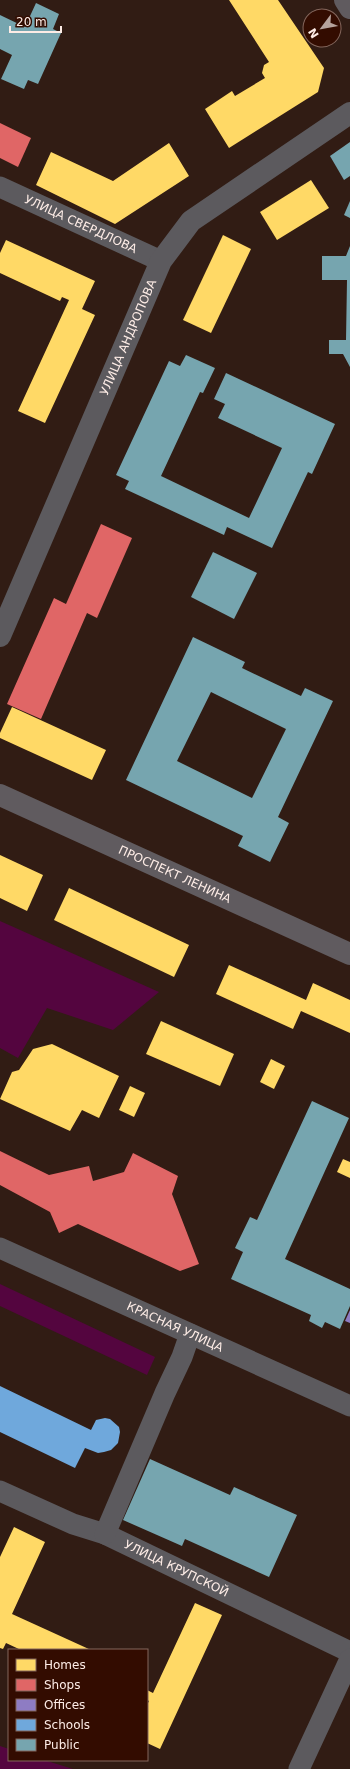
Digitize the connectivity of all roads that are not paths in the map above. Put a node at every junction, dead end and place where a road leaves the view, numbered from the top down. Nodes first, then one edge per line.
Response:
1 (345, 0) edge
2 (350, 8) edge
3 (350, 114) edge
4 (0, 188) edge
5 (161, 261) junction
6 (0, 636) edge
7 (0, 795) edge
8 (350, 954) edge
9 (0, 1248) edge
10 (190, 1334) junction
11 (350, 1406) edge
12 (0, 1491) edge
13 (105, 1534) junction
14 (350, 1652) edge
15 (350, 1659) edge
16 (299, 1769) edge

1 - 2 main road
3 - 5 street, УЛИЦА АНДРОПОВА
4 - 5 street, УЛИЦА СВЕРДЛОВА
5 - 6 street, УЛИЦА АНДРОПОВА
7 - 8 main road, ПРОСПЕКТ ЛЕНИНА
9 - 10 street, КРАСНАЯ УЛИЦА
10 - 11 street, КРАСНАЯ УЛИЦА
10 - 13 street
12 - 13 street, УЛИЦА КРУПСКОЙ
13 - 14 street, УЛИЦА КРУПСКОЙ
15 - 16 street

